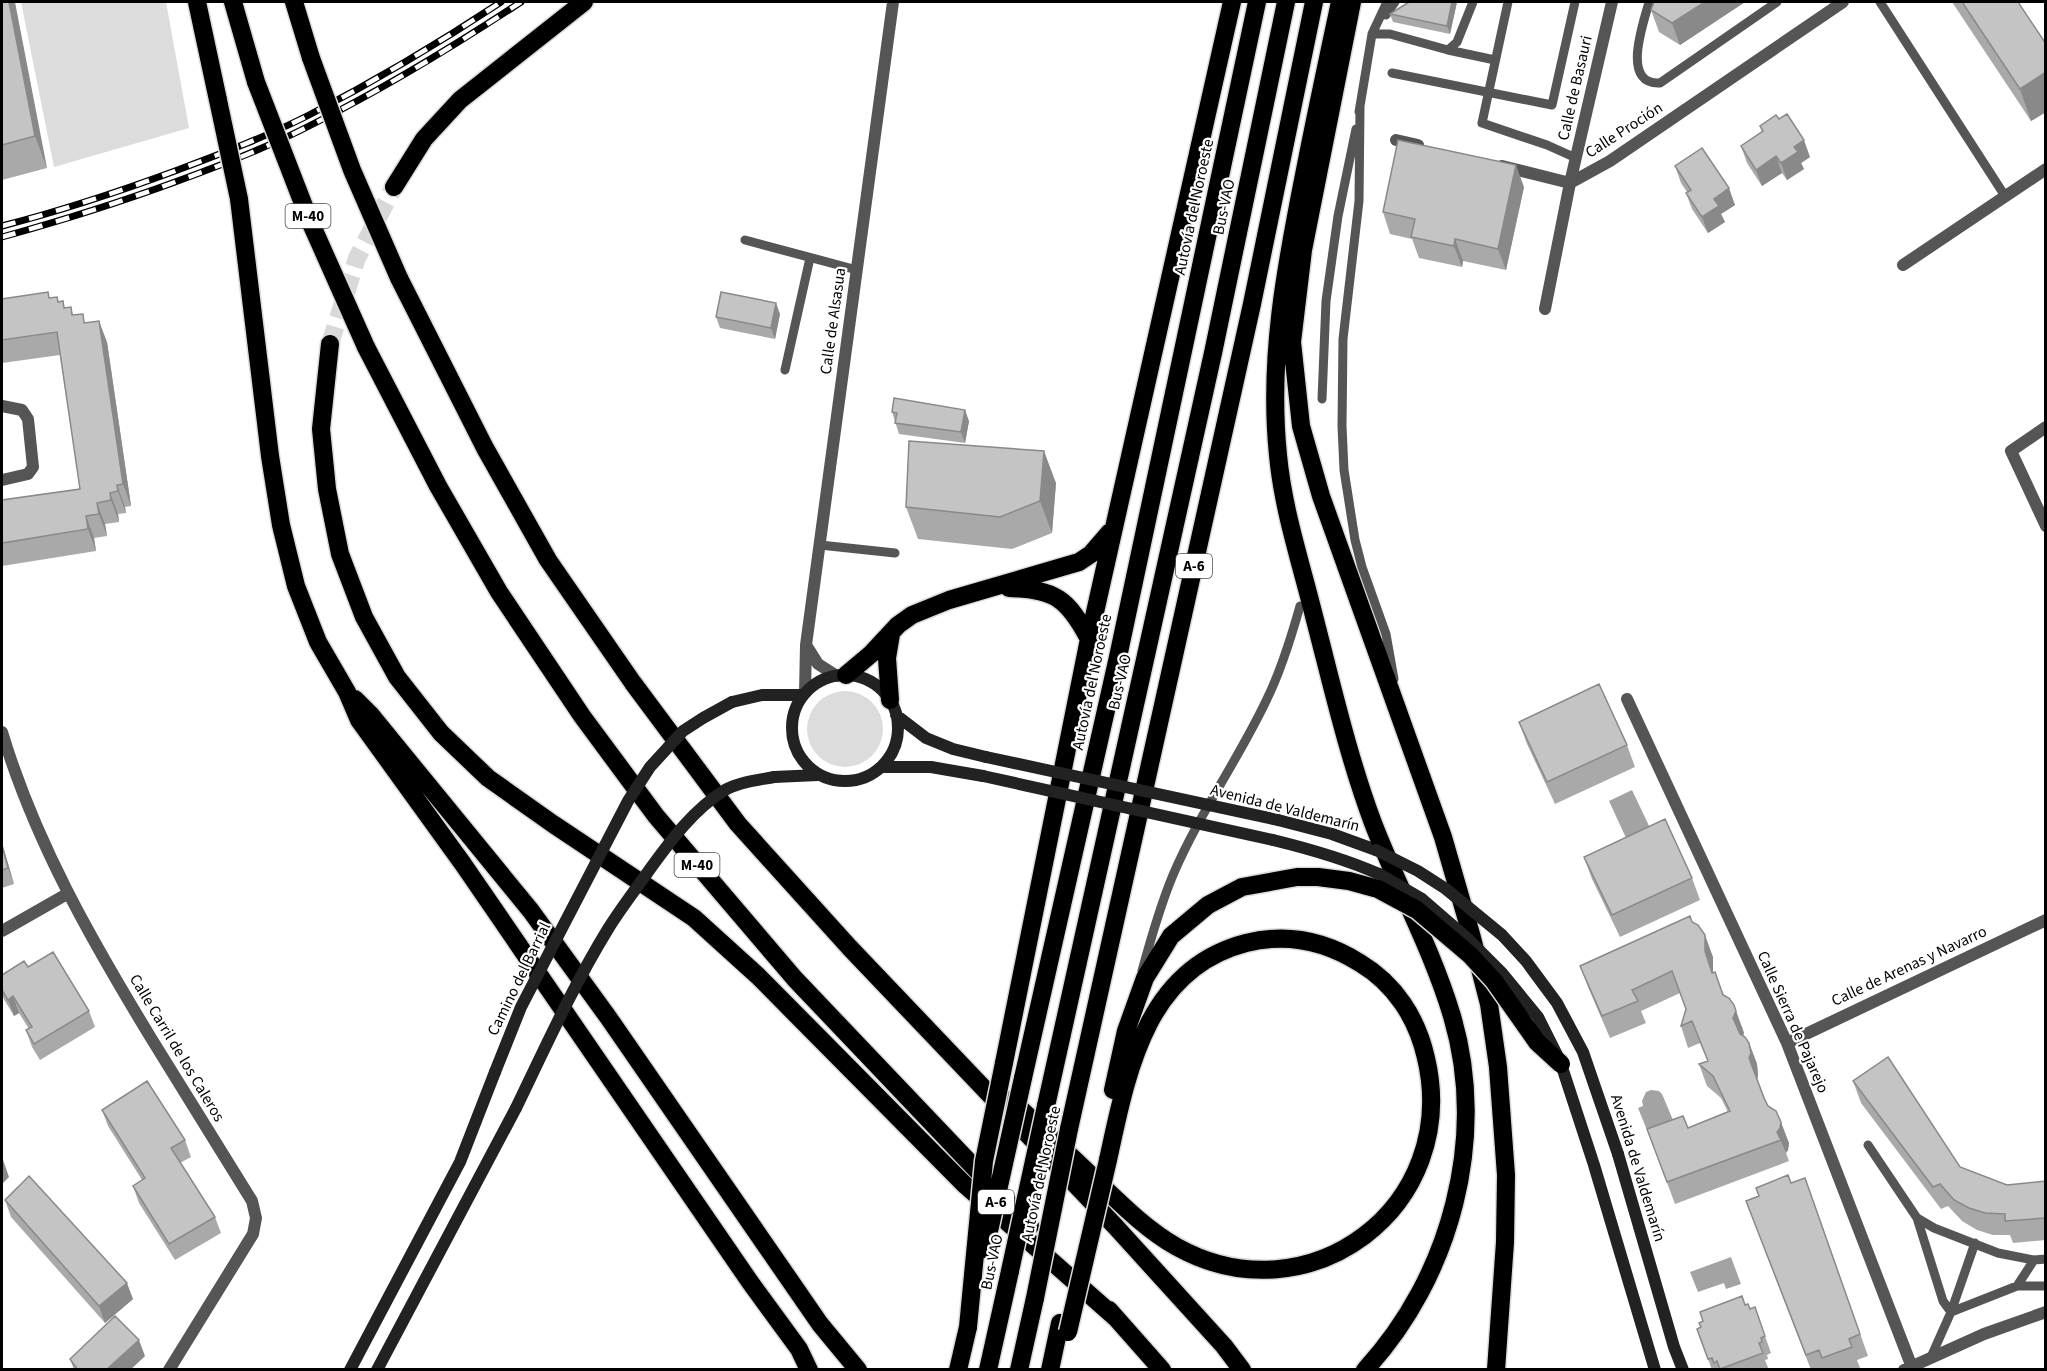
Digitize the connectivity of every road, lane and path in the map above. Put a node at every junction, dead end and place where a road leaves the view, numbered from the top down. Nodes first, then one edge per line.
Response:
1 (197, 2) edge
2 (233, 2) edge
3 (294, 2) edge
4 (584, 2) edge
5 (893, 2) edge
6 (1232, 2) edge
7 (1257, 2) edge
8 (1286, 2) edge
9 (1314, 2) edge
10 (1340, 2) edge
11 (1352, 2) edge
12 (1387, 2) edge
13 (1395, 2) edge
14 (1473, 2) edge
15 (1508, 2) edge
16 (1575, 2) edge
17 (1612, 2) edge
18 (1649, 2) edge
19 (1777, 2) edge
20 (1843, 2) edge
21 (1880, 2) edge
22 (1372, 34) junction
23 (1448, 50) junction
24 (1495, 60) junction
25 (1392, 73) dead end
26 (1488, 93) junction
27 (1360, 108) junction
28 (1396, 140) edge
29 (1431, 148) edge
30 (1575, 158) junction
31 (1489, 162) edge
32 (2046, 169) edge
33 (1570, 183) junction
34 (394, 187) tunnel mouth
35 (2005, 196) junction
36 (745, 240) dead end
37 (810, 258) junction
38 (1903, 265) dead end
39 (857, 270) junction
40 (1545, 309) dead end
41 (330, 344) tunnel mouth
42 (785, 370) dead end
43 (1322, 399) dead end
44 (2, 406) edge
45 (2046, 427) edge
46 (2, 480) edge
47 (2046, 526) edge
48 (1113, 528) junction
49 (820, 545) junction
50 (895, 553) dead end
51 (995, 587) junction
52 (1300, 606) dead end
53 (891, 632) junction
54 (1089, 639) junction
55 (806, 645) junction
56 (842, 675) junction
57 (347, 692) junction
58 (804, 694) junction
59 (1627, 699) dead end
60 (893, 707) junction
61 (1401, 717) junction
62 (2, 732) edge
63 (882, 767) junction
64 (819, 775) junction
65 (1379, 881) junction
66 (68, 894) junction
67 (2046, 920) edge
68 (2, 931) edge
69 (850, 948) junction
70 (1126, 1031) junction
71 (1787, 1042) junction
72 (1561, 1064) joint
73 (1868, 1145) dead end
74 (1103, 1157) junction
75 (1917, 1218) junction
76 (1975, 1243) junction
77 (2046, 1259) edge
78 (2034, 1260) junction
79 (2017, 1286) junction
80 (2046, 1286) edge
81 (1951, 1312) junction
82 (2046, 1312) edge
83 (1116, 1318) junction
84 (968, 1327) junction
85 (1064, 1328) junction
86 (1931, 1357) junction
87 (1910, 1368) edge
88 (169, 1370) edge
89 (350, 1370) edge
90 (376, 1370) edge
91 (810, 1370) edge
92 (858, 1370) edge
93 (958, 1370) edge
94 (988, 1370) edge
95 (1019, 1370) edge
96 (1050, 1370) edge
97 (1059, 1370) edge
98 (1162, 1370) edge
99 (1242, 1370) edge
100 (1365, 1370) edge
101 (1496, 1370) edge
102 (1655, 1370) edge
103 (1683, 1370) edge

1 - 57 highway, bridge
2 - 83 highway, M-40, bridge
3 - 69 highway, bridge
4 - 34 highway
5 - 39 street, Calle de Alsasua
6 - 48 highway
7 - 84 highway, Autovía del Noroeste / A-6, bridge
8 - 94 highway, Bus-VAO, bridge
9 - 95 highway, Autovía del Noroeste / A-6, bridge
10 - 100 highway
11 - 61 highway
12 - 22 lane
13 - 22 lane
14 - 23 lane
15 - 24 lane
16 - 26 lane
17 - 30 street, Calle de Basauri
18 - 19 lane
20 - 33 street, Calle Proción
21 - 35 lane
22 - 23 lane
22 - 27 lane
23 - 24 lane
24 - 26 lane
25 - 26 lane
26 - 30 lane
27 - 43 lane
27 - 61 lane
28 - 29 street
30 - 33 street, Calle de Basauri
31 - 33 street
32 - 35 street
33 - 40 street
35 - 38 street
36 - 37 lane
37 - 39 lane
37 - 42 lane
39 - 49 street, Calle de Alsasua
41 - 83 highway
44 - 46 street
45 - 47 street
48 - 51 highway
48 - 54 highway
49 - 50 lane
49 - 55 street, Calle de Alsasua
51 - 53 highway
51 - 54 highway
52 - 70 lane
53 - 56 highway
53 - 60 highway
54 - 84 highway, bridge
55 - 56 street
55 - 58 street, Calle de Alsasua
56 - 58 main road
56 - 60 main road
57 - 91 highway
57 - 92 highway
58 - 64 main road
58 - 89 main road, Camino del Barrial, bridge
59 - 71 street, Calle Sierra de Pajarejo
60 - 63 main road
60 - 103 main road, Avenida de Valdemarín, bridge
61 - 101 highway
62 - 66 street, Calle Carril de los Caleros
63 - 64 main road
63 - 65 main road, Avenida de Valdemarín, bridge
64 - 90 main road, bridge
65 - 70 highway
65 - 72 highway, bridge
66 - 68 street
66 - 88 street, Calle Carril de los Caleros
67 - 71 street, Calle de Arenas y Navarro
69 - 74 highway
69 - 99 highway
70 - 74 highway
71 - 87 street, Calle Sierra de Pajarejo
72 - 102 main road
73 - 75 lane
74 - 85 highway, bridge
75 - 76 lane
75 - 81 lane
76 - 78 lane
76 - 81 lane
77 - 78 lane
78 - 79 lane
79 - 80 lane
79 - 81 lane
81 - 86 lane
82 - 86 street
83 - 98 highway, M-40
84 - 93 highway, Autovía del Noroeste / A-6
85 - 96 highway
85 - 97 highway
86 - 87 street

